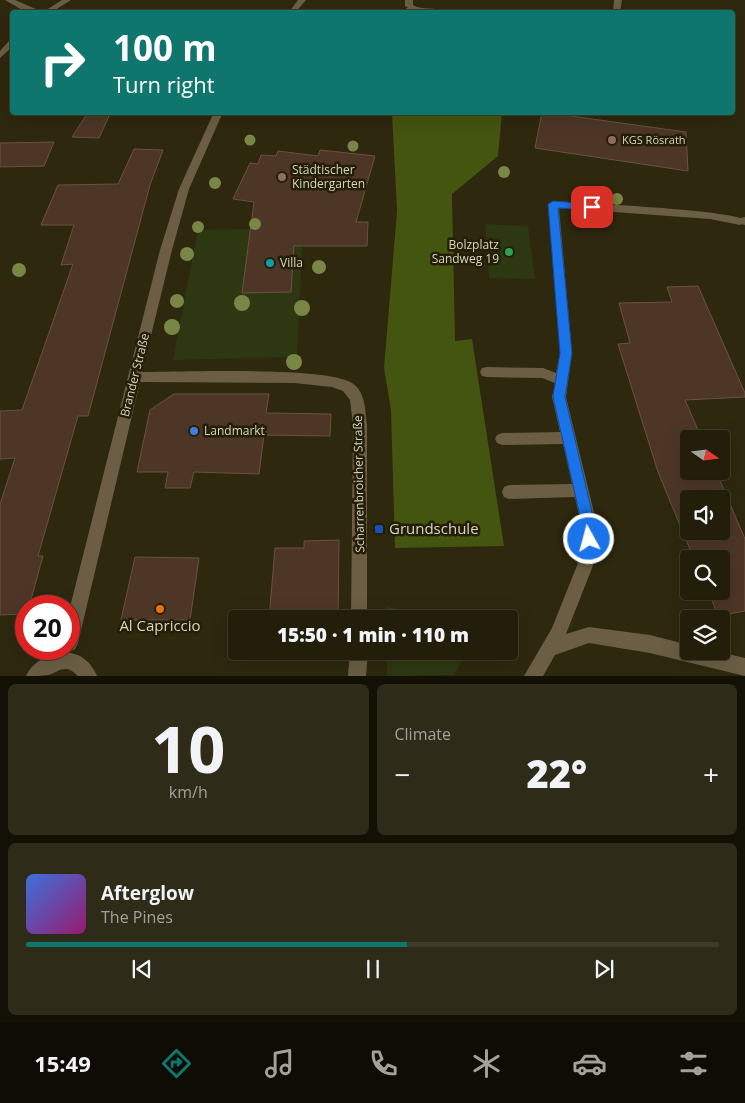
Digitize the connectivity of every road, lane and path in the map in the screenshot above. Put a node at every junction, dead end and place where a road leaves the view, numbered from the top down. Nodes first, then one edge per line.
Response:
1 (9, 0) edge
2 (67, 0) edge
3 (302, 0) edge
4 (410, 4) edge
5 (31, 10) edge
6 (50, 10) edge
7 (294, 10) edge
8 (433, 10) edge
9 (10, 45) edge
10 (0, 56) edge
11 (218, 115) edge
12 (743, 221) edge
13 (487, 372) dead end
14 (135, 377) junction
15 (562, 380) junction
16 (569, 438) junction
17 (502, 439) dead end
18 (580, 490) junction
19 (509, 492) dead end
20 (80, 598) edge
21 (359, 610) edge
22 (551, 648) junction
23 (54, 660) edge
24 (75, 660) edge
25 (358, 660) edge
26 (745, 667) edge
27 (35, 676) edge
28 (88, 676) edge
29 (357, 676) edge
30 (533, 676) edge

1 - 5 street
2 - 6 street
3 - 7 street
4 - 8 street
9 - 10 street
11 - 14 street, Brander Straße
12 - 15 street
13 - 15 street
14 - 20 street, Brander Straße
14 - 21 street, Scharrenbroicher Straße
15 - 16 street
16 - 17 street
16 - 18 street
18 - 19 street
18 - 22 street
22 - 26 street
22 - 30 street
23 - 27 street
24 - 28 street
25 - 29 street

